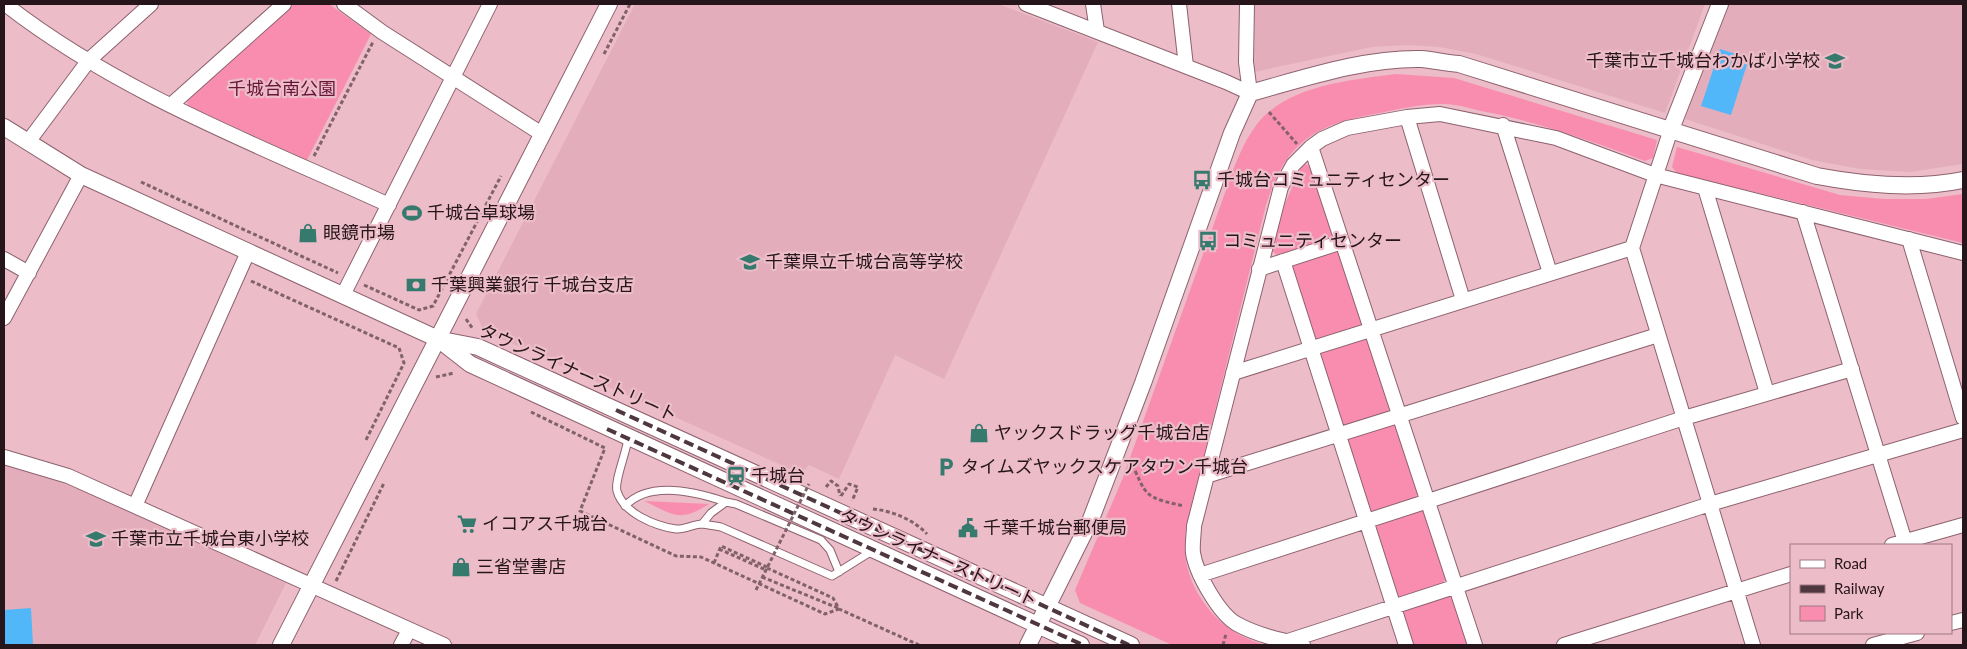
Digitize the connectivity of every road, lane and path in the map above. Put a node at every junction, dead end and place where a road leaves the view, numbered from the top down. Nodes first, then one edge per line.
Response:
1 (151, 4) edge
2 (284, 4) edge
3 (344, 4) edge
4 (490, 4) edge
5 (609, 4) edge
6 (630, 4) edge
7 (1026, 4) edge
8 (1093, 4) edge
9 (1179, 4) edge
10 (1247, 4) edge
11 (1720, 4) edge
12 (10, 5) edge
13 (379, 30) junction
14 (1097, 31) junction
15 (602, 56) dead end
16 (89, 60) junction
17 (1186, 66) junction
18 (453, 77) junction
19 (1250, 93) junction
20 (171, 105) junction
21 (1269, 112) dead end
22 (1407, 117) junction
23 (1503, 126) junction
24 (4, 127) edge
25 (1671, 129) junction
26 (542, 134) junction
27 (28, 142) junction
28 (1305, 146) junction
29 (308, 168) junction
30 (81, 175) junction
31 (1656, 175) junction
32 (1963, 180) edge
33 (1704, 188) junction
34 (389, 205) junction
35 (1803, 212) junction
36 (1909, 239) junction
37 (1342, 242) junction
38 (1632, 248) junction
39 (248, 252) junction
40 (1963, 253) edge
41 (4, 258) edge
42 (1283, 261) junction
43 (1259, 269) junction
44 (29, 273) junction
45 (1550, 274) junction
46 (238, 275) junction
47 (343, 296) junction
48 (1463, 300) junction
49 (470, 312) dead end
50 (4, 318) edge
51 (1370, 328) junction
52 (476, 333) dead end
53 (1658, 334) junction
54 (438, 339) junction
55 (1310, 348) junction
56 (1852, 369) junction
57 (452, 372) dead end
58 (1233, 373) junction
59 (432, 386) dead end
60 (1767, 393) junction
61 (1399, 415) junction
62 (1684, 418) junction
63 (1963, 418) edge
64 (1963, 430) edge
65 (1338, 434) junction
66 (628, 438) junction
67 (361, 450) dead end
68 (1878, 455) junction
69 (4, 457) edge
70 (1130, 458) dead end
71 (1209, 475) junction
72 (385, 481) dead end
73 (830, 481) dead end
74 (814, 487) dead end
75 (831, 496) dead end
76 (840, 500) dead end
77 (1428, 501) junction
78 (726, 502) junction
79 (855, 504) dead end
80 (1710, 504) junction
81 (135, 506) junction
82 (625, 506) junction
83 (1190, 507) dead end
84 (869, 509) dead end
85 (1366, 521) junction
86 (702, 524) junction
87 (1963, 525) edge
88 (932, 540) dead end
89 (1901, 544) edge
90 (872, 551) junction
91 (714, 563) dead end
92 (767, 568) junction
93 (839, 572) junction
94 (1790, 574) edge
95 (1200, 575) junction
96 (762, 577) junction
97 (311, 586) junction
98 (1456, 586) junction
99 (1736, 589) junction
100 (756, 590) dead end
101 (329, 594) junction
102 (1394, 606) junction
103 (1048, 608) junction
104 (839, 609) junction
105 (1038, 626) junction
106 (1229, 629) dead end
107 (409, 630) junction
108 (1913, 634) edge
109 (1287, 642) junction
110 (280, 645) edge
111 (401, 645) edge
112 (444, 645) edge
113 (919, 645) edge
114 (1028, 645) edge
115 (1081, 645) edge
116 (1131, 645) edge
117 (1223, 645) edge
118 (1303, 645) edge
119 (1406, 645) edge
120 (1475, 645) edge
121 (1564, 645) edge
122 (1753, 645) edge
123 (1873, 645) edge

1 - 16 street
2 - 20 street
3 - 13 street
4 - 18 street
5 - 26 street
6 - 15 path
7 - 14 street
8 - 14 street
9 - 17 street
10 - 19 street
11 - 25 street
12 - 16 street
13 - 18 street
13 - 29 path
14 - 17 street
16 - 20 street
16 - 27 street
17 - 19 street
18 - 26 street
18 - 34 street
19 - 25 street
19 - 103 street
20 - 29 street
21 - 28 path
22 - 23 street
22 - 28 street
22 - 48 street
23 - 31 street
23 - 45 street
24 - 27 street
25 - 31 street
25 - 32 street
26 - 54 street
27 - 30 street
28 - 37 street
28 - 43 street
29 - 34 street
30 - 39 street
30 - 44 street
31 - 33 street
31 - 38 street
33 - 35 street
33 - 60 street
34 - 47 street
35 - 36 street
35 - 56 street
36 - 40 street
36 - 63 street
37 - 42 street
37 - 51 street
38 - 45 street
38 - 53 street
39 - 46 street
39 - 47 street
41 - 44 street
42 - 43 street
42 - 55 street
43 - 58 street
44 - 50 street
45 - 48 street
46 - 67 path
46 - 81 street
47 - 54 street
48 - 51 street
49 - 52 path
51 - 55 street
51 - 61 street
53 - 61 street
53 - 62 street
54 - 66 street, タウンライナーストリート
54 - 97 street
54 - 103 street, タウンライナーストリート
55 - 58 street
55 - 65 street
56 - 60 street
56 - 68 street
57 - 59 path
58 - 71 street
60 - 62 street
61 - 65 street
61 - 77 street
62 - 77 street
62 - 80 street
64 - 68 street
65 - 71 street
65 - 85 street
66 - 82 lane
66 - 90 street, タウンライナーストリート
68 - 80 street
68 - 89 street
69 - 81 street
70 - 83 path
71 - 95 street
72 - 101 path
73 - 79 path
74 - 92 path, bridge
75 - 76 path
77 - 85 street
77 - 98 street
78 - 82 lane
78 - 86 lane
78 - 93 lane
80 - 98 street
80 - 99 street
81 - 97 street
82 - 86 lane
84 - 88 path
85 - 95 street
85 - 102 street
86 - 93 lane
87 - 89 street
90 - 93 lane
90 - 105 street, タウンライナーストリート
91 - 92 path
92 - 96 path, bridge
92 - 104 path
94 - 99 street
95 - 109 street
96 - 100 path, bridge
96 - 104 path
97 - 101 street
97 - 110 street
98 - 102 street
98 - 120 street
99 - 121 street
99 - 122 street
101 - 107 street
102 - 109 street
102 - 119 street
103 - 105 street
103 - 116 street, タウンライナーストリート
104 - 113 path
105 - 114 street
105 - 115 street, タウンライナーストリート
106 - 117 path
107 - 111 street
107 - 112 street
108 - 123 street
109 - 118 street

